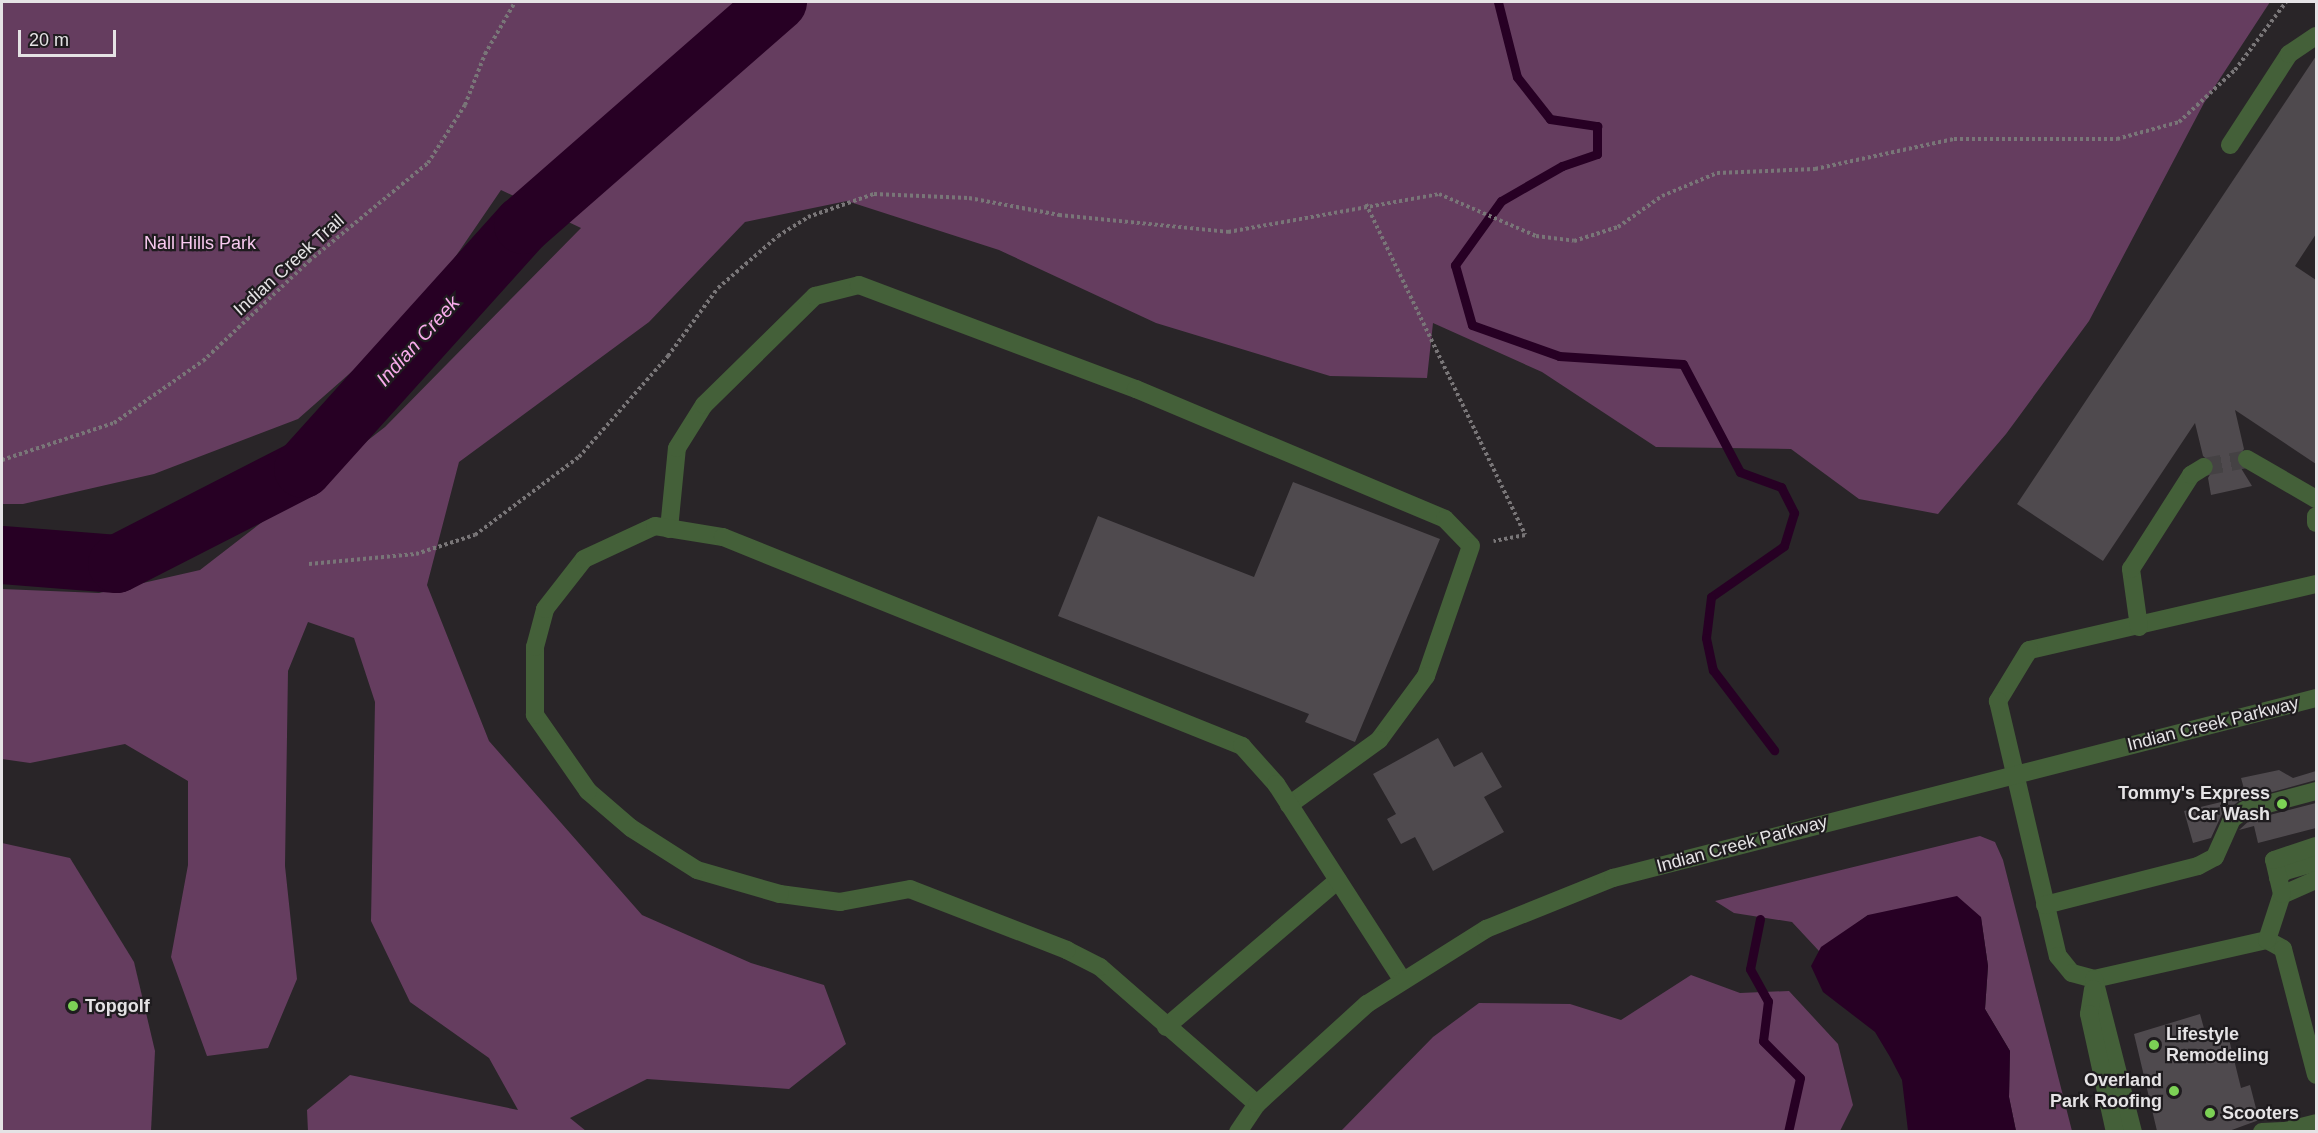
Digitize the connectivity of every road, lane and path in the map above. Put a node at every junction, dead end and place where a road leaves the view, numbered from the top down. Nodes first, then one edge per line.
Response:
1 (515, 2) edge
2 (2286, 2) edge
3 (2316, 36) edge
4 (2230, 145) dead end
5 (1366, 204) junction
6 (2247, 459) tunnel mouth
7 (2, 460) edge
8 (2204, 467) tunnel mouth
9 (2316, 499) edge
10 (2316, 516) edge
11 (2316, 523) edge
12 (669, 529) junction
13 (1471, 546) junction
14 (309, 564) dead end
15 (2316, 584) edge
16 (2139, 627) junction
17 (2316, 698) edge
18 (2011, 774) junction
19 (2316, 791) edge
20 (1289, 805) junction
21 (2316, 846) edge
22 (2316, 862) edge
23 (1338, 880) junction
24 (2316, 880) edge
25 (2280, 886) junction
26 (2045, 905) junction
27 (2267, 940) junction
28 (2094, 979) junction
29 (1403, 981) junction
30 (1166, 1027) junction
31 (2316, 1075) edge
32 (1257, 1104) junction
33 (2316, 1123) edge
34 (1238, 1131) edge
35 (2115, 1131) edge
36 (2133, 1131) edge
37 (2262, 1131) edge
38 (2282, 1131) edge

1 - 7 path, Indian Creek Trail
2 - 5 path
3 - 4 street
5 - 13 path
5 - 14 path
6 - 9 street
8 - 16 street
10 - 11 street
12 - 13 street
12 - 20 street
12 - 30 street
13 - 20 street
15 - 16 street
16 - 18 street
17 - 18 street, Indian Creek Parkway
18 - 26 street
18 - 29 street, Indian Creek Parkway
19 - 26 street
20 - 23 street
21 - 25 street
22 - 25 street
23 - 29 street
23 - 30 street
24 - 25 street
25 - 27 street
26 - 28 street
27 - 28 street
27 - 31 street
28 - 35 street
28 - 36 street
29 - 32 street, Indian Creek Parkway
30 - 32 street
32 - 34 street, Indian Creek Parkway
33 - 38 street
37 - 38 street

